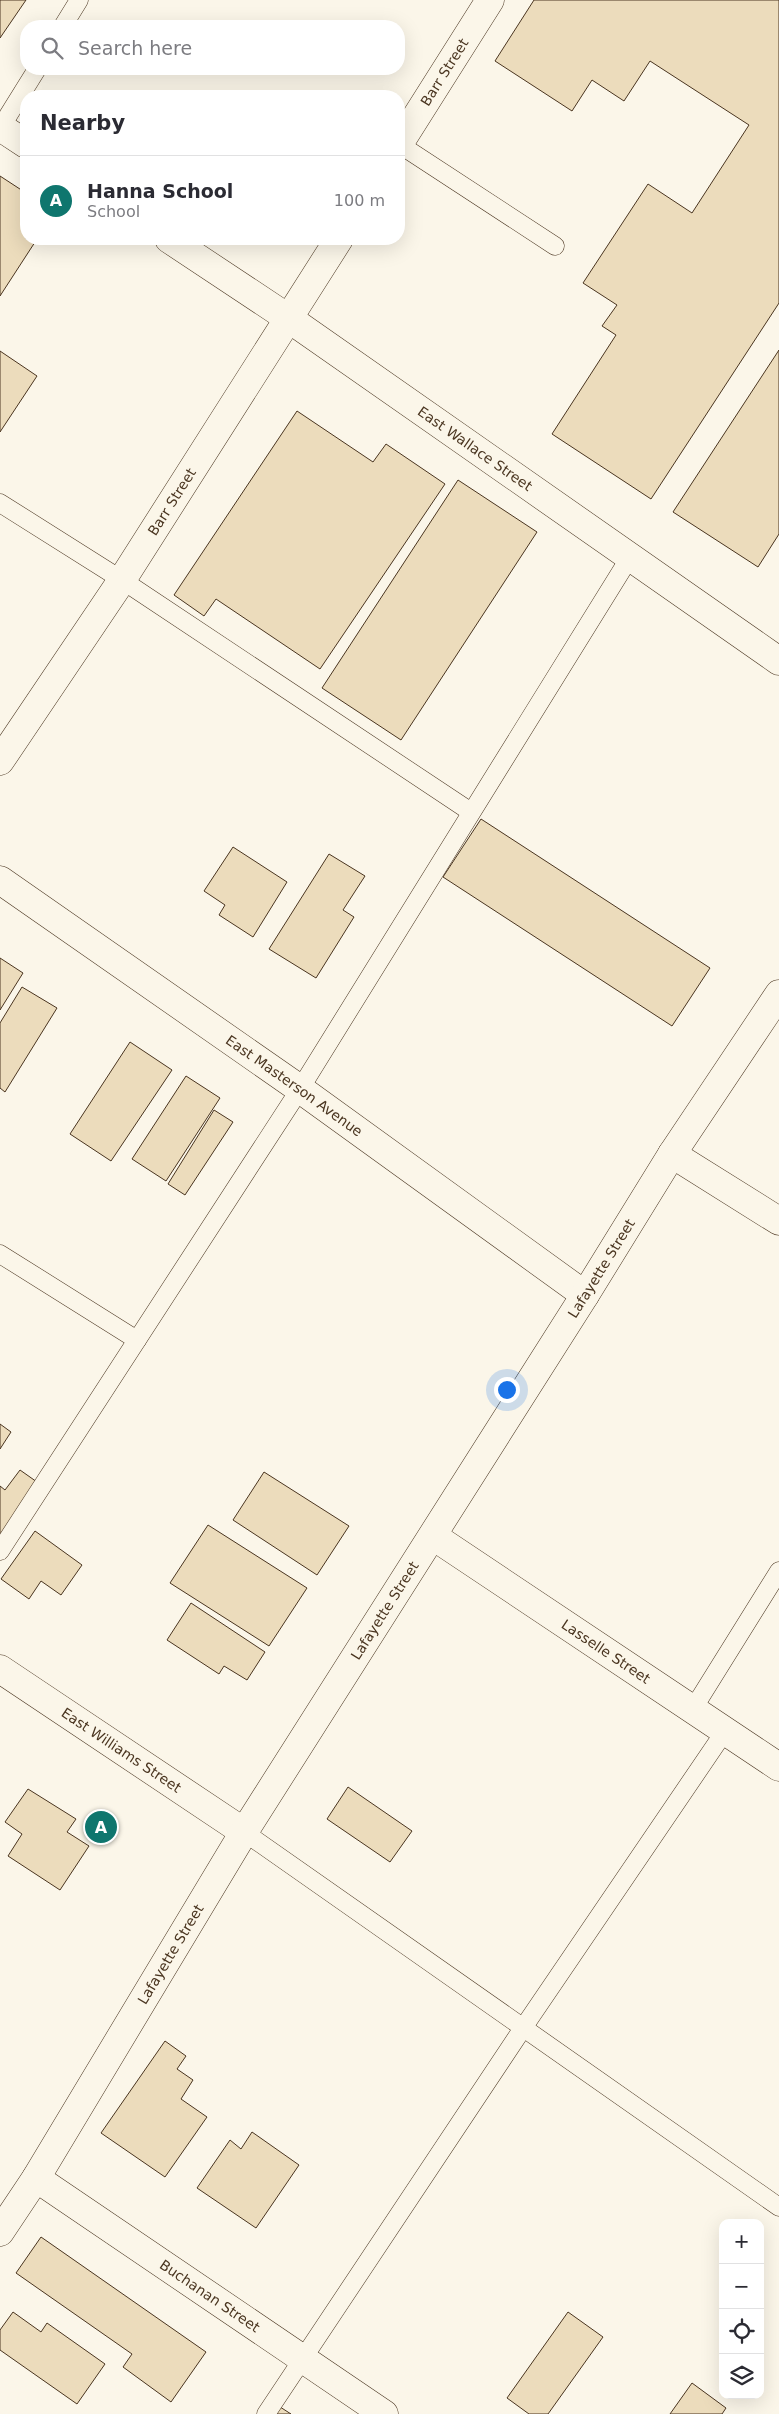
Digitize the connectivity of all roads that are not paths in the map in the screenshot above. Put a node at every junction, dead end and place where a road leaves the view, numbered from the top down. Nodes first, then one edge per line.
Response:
1 (79, 0) edge
2 (490, 0) edge
3 (67, 20) edge
4 (33, 75) edge
5 (24, 90) edge
6 (20, 96) edge
7 (0, 127) edge
8 (405, 135) edge
9 (20, 140) edge
10 (405, 148) edge
11 (178, 245) edge
12 (335, 245) edge
13 (555, 246) dead end
14 (288, 318) junction
15 (0, 503) edge
16 (630, 557) junction
17 (122, 580) junction
18 (779, 661) edge
19 (0, 761) edge
20 (471, 812) junction
21 (0, 880) edge
22 (779, 994) edge
23 (300, 1088) junction
24 (672, 1154) junction
25 (779, 1221) edge
26 (0, 1254) edge
27 (585, 1295) junction
28 (137, 1340) junction
29 (433, 1536) junction
30 (0, 1551) edge
31 (779, 1571) edge
32 (0, 1669) edge
33 (693, 1709) junction
34 (725, 1731) junction
35 (779, 1767) edge
36 (244, 1832) junction
37 (523, 2028) junction
38 (36, 2178) junction
39 (779, 2207) edge
40 (0, 2232) edge
41 (303, 2360) junction
42 (266, 2414) edge
43 (384, 2414) edge

1 - 3 lane
2 - 8 main road, Barr Street
4 - 5 lane
6 - 7 lane
7 - 9 main road
10 - 13 lane
11 - 14 main road, East Wallace Street
12 - 14 main road, Barr Street
14 - 16 main road, East Wallace Street
14 - 17 main road, Barr Street
15 - 17 lane
16 - 18 main road, East Wallace Street
16 - 20 lane
17 - 19 main road, Barr Street
17 - 20 lane
20 - 23 lane
21 - 23 main road, East Masterson Avenue
22 - 24 main road, Lafayette Street
23 - 27 main road, East Masterson Avenue
23 - 28 lane
24 - 25 main road
24 - 27 main road, Lafayette Street
26 - 28 lane
27 - 29 main road, Lafayette Street
28 - 30 lane
29 - 33 main road, Lasselle Street
29 - 36 main road, Lafayette Street
31 - 33 lane
32 - 36 main road, East Williams Street
33 - 34 main road, Lasselle Street
34 - 35 main road, Lasselle Street
34 - 37 lane
36 - 37 lane
36 - 38 main road, Lafayette Street
37 - 39 lane
37 - 41 lane
38 - 40 main road, Lafayette Street
38 - 41 main road, Buchanan Street
41 - 42 lane
41 - 43 main road, Buchanan Street

